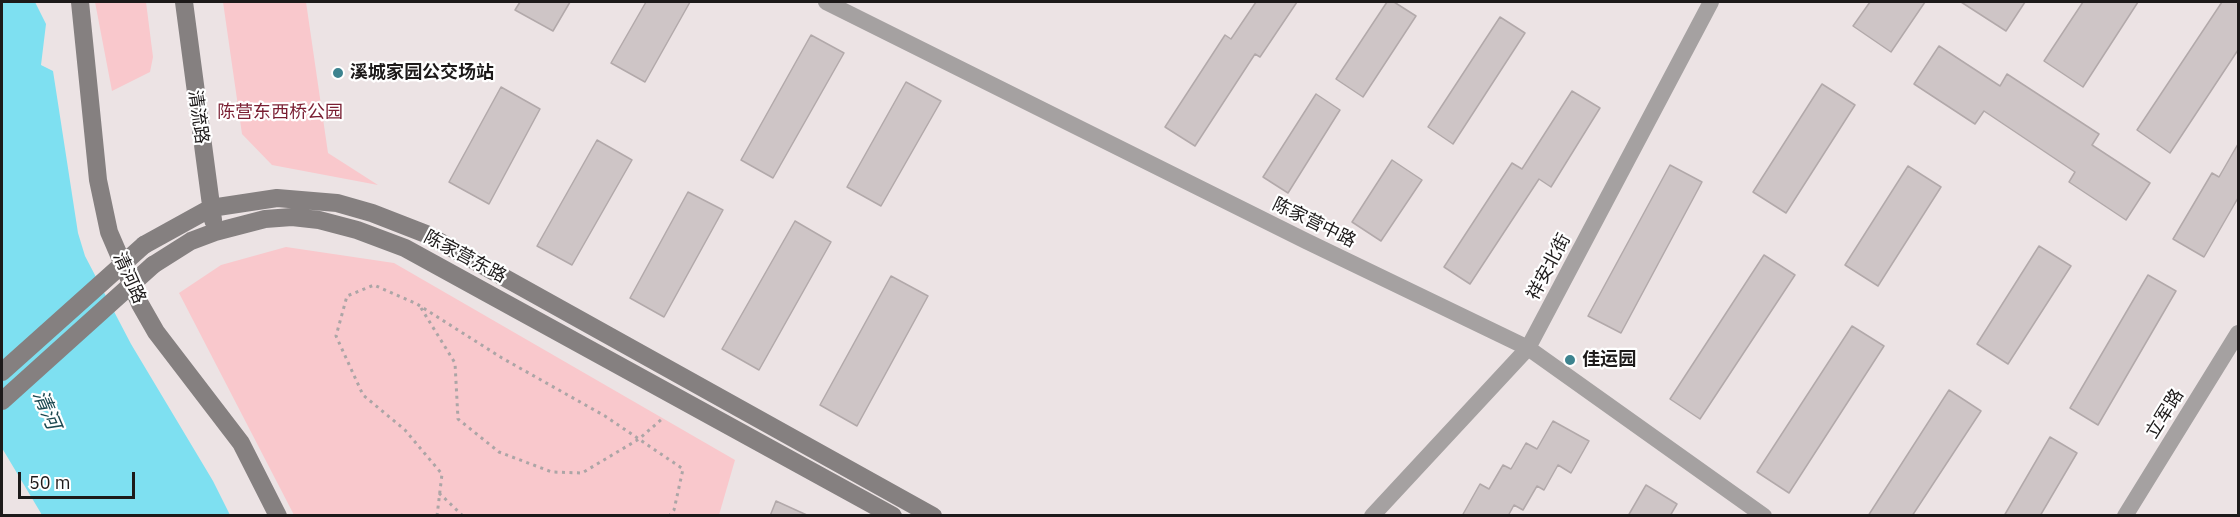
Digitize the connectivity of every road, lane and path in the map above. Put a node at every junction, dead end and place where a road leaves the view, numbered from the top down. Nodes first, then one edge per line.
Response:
1 (80, 2) edge
2 (184, 2) edge
3 (826, 2) edge
4 (1712, 2) edge
5 (211, 208) junction
6 (215, 232) junction
7 (420, 306) junction
8 (2238, 333) edge
9 (1528, 348) junction
10 (2, 372) edge
11 (2, 401) edge
12 (663, 418) dead end
13 (639, 440) junction
14 (439, 494) junction
15 (278, 516) edge
16 (436, 516) edge
17 (463, 516) edge
18 (669, 516) edge
19 (893, 516) edge
20 (933, 516) edge
21 (1372, 516) edge
22 (1764, 516) edge
23 (2125, 516) edge

1 - 15 street, 清河路
2 - 5 street, 清流路
3 - 9 street, 陈家营中路
4 - 9 street, 祥安北街
5 - 6 street, 清流路
5 - 10 street, 陈家营东路, bridge
5 - 20 street, 陈家营东路
6 - 11 street, 陈家营东路, bridge
6 - 19 street, 陈家营东路
7 - 13 path
7 - 13 path
7 - 14 path
8 - 23 street, 立军路
9 - 21 street, 祥安北街
9 - 22 street, 陈家营中路
12 - 13 path
13 - 18 path
14 - 16 path
14 - 17 path

